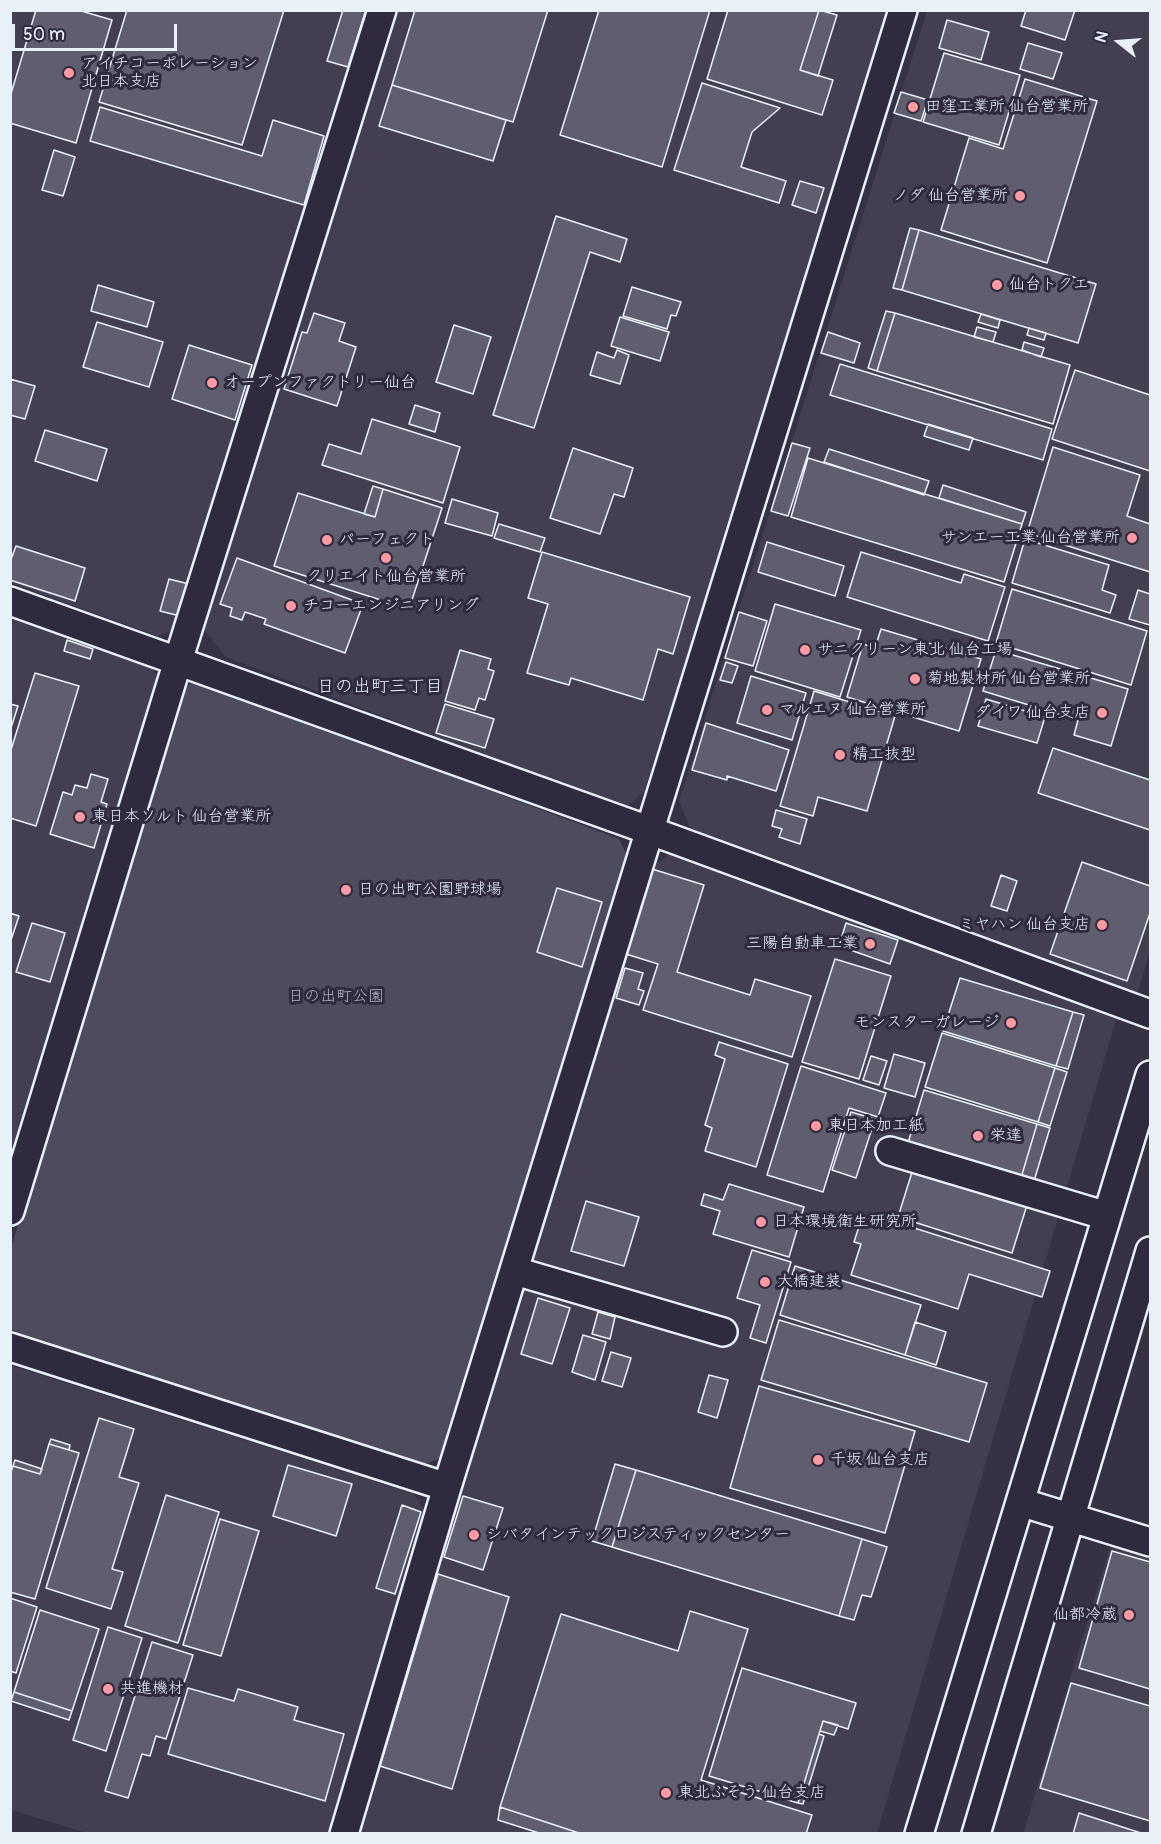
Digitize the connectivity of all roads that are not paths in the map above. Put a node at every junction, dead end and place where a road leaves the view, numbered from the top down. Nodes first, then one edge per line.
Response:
1 (382, 10) edge
2 (903, 10) edge
3 (10, 601) edge
4 (178, 661) junction
5 (651, 831) junction
6 (1150, 1014) edge
7 (1150, 1075) edge
8 (890, 1150) dead end
9 (10, 1211) edge
10 (1107, 1216) junction
11 (1150, 1251) edge
12 (514, 1271) junction
13 (723, 1332) dead end
14 (10, 1347) edge
15 (447, 1487) junction
16 (1020, 1502) junction
17 (1070, 1518) junction
18 (1150, 1542) edge
19 (344, 1833) edge
20 (919, 1833) edge
21 (976, 1833) edge

1 - 4 street
2 - 5 street
3 - 4 street
4 - 5 street
4 - 9 street
5 - 6 street
5 - 12 street
7 - 10 street
8 - 10 street
10 - 16 street
11 - 17 street
12 - 13 street
12 - 15 street
14 - 15 street
15 - 19 street
16 - 17 street
16 - 20 street
17 - 18 street
17 - 21 street

